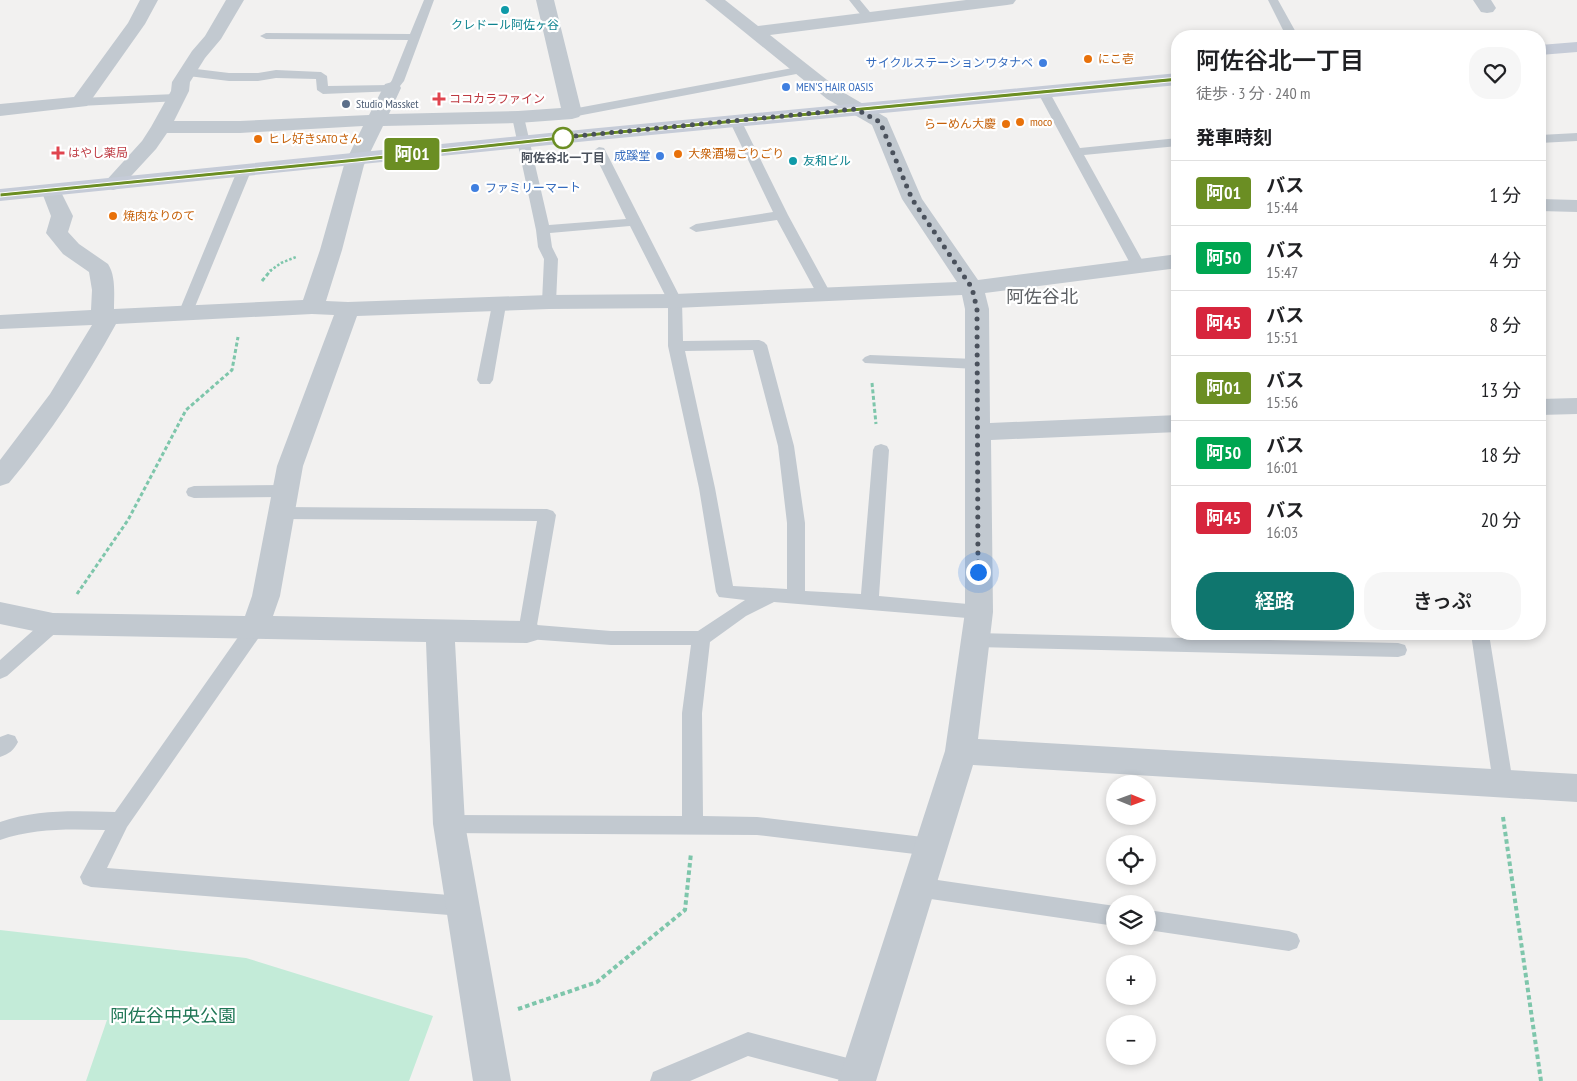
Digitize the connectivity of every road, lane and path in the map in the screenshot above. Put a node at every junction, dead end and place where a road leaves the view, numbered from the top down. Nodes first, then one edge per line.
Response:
1 (149, 0) edge
2 (235, 0) edge
3 (429, 0) edge
4 (545, 0) edge
5 (714, 0) edge
6 (854, 0) edge
7 (1008, 0) edge
8 (1273, 0) edge
9 (868, 17) junction
10 (1289, 30) edge
11 (754, 32) junction
12 (266, 36) dead end
13 (416, 37) junction
14 (1577, 48) edge
15 (1546, 50) edge
16 (803, 70) junction
17 (188, 72) junction
18 (1171, 80) edge
19 (392, 88) junction
20 (1044, 93) junction
21 (176, 98) junction
22 (80, 102) junction
23 (856, 109) junction
24 (0, 110) edge
25 (572, 113) junction
26 (518, 116) junction
27 (376, 120) junction
28 (736, 122) junction
29 (161, 127) junction
30 (1577, 137) edge
31 (1546, 139) edge
32 (524, 142) junction
33 (1171, 143) edge
34 (599, 151) dead end
35 (1076, 152) junction
36 (357, 160) junction
37 (244, 171) junction
38 (113, 184) junction
39 (50, 190) junction
40 (0, 195) edge
41 (1546, 205) edge
42 (1577, 206) edge
43 (781, 215) junction
44 (634, 222) junction
45 (696, 228) dead end
46 (543, 230) junction
47 (331, 250) junction
48 (1171, 262) edge
49 (1139, 267) junction
50 (972, 288) junction
51 (824, 294) junction
52 (674, 300) junction
53 (548, 302) junction
54 (499, 305) junction
55 (312, 307) junction
56 (348, 309) junction
57 (249, 311) junction
58 (185, 314) junction
59 (105, 317) junction
60 (1, 324) edge
61 (676, 346) junction
62 (870, 360) joint
63 (976, 364) junction
64 (485, 380) dead end
65 (1577, 406) edge
66 (1546, 407) edge
67 (1171, 423) edge
68 (977, 432) junction
69 (881, 450) joint
70 (0, 477) edge
71 (194, 492) dead end
72 (282, 502) junction
73 (768, 596) junction
74 (796, 598) junction
75 (869, 602) junction
76 (979, 612) junction
77 (0, 614) edge
78 (53, 624) junction
79 (255, 628) junction
80 (440, 631) junction
81 (528, 632) junction
82 (701, 638) junction
83 (976, 640) junction
84 (1481, 640) edge
85 (1398, 650) dead end
86 (0, 671) edge
87 (961, 751) junction
88 (1500, 783) junction
89 (1577, 788) edge
90 (120, 821) junction
91 (449, 824) junction
92 (693, 825) junction
93 (0, 831) edge
94 (931, 847) junction
95 (917, 887) junction
96 (462, 906) junction
97 (1106, 915) edge
98 (1156, 921) edge
99 (1289, 941) dead end
100 (481, 1021) junction
101 (858, 1077) edge
102 (492, 1081) edge
103 (662, 1081) edge
104 (1541, 1081) edge

1 - 22 street
2 - 17 street
3 - 13 lane
4 - 25 street
5 - 11 street
6 - 9 lane
7 - 9 street
8 - 10 lane
9 - 11 street
11 - 16 street
12 - 13 lane
13 - 19 lane
14 - 15 main road
16 - 23 street
16 - 25 lane
17 - 19 lane
17 - 21 street
18 - 20 main road
19 - 27 street
20 - 23 main road
20 - 35 lane
21 - 22 lane
21 - 29 street
22 - 24 street
23 - 28 main road
23 - 50 street
25 - 26 street
26 - 27 street
26 - 32 lane
27 - 29 street
27 - 36 street
28 - 32 main road
28 - 43 lane
29 - 38 street
30 - 31 lane
32 - 36 main road
32 - 46 lane
33 - 35 lane
34 - 44 lane
35 - 49 lane
36 - 37 main road
36 - 47 street
37 - 38 main road
37 - 58 lane
38 - 39 main road
39 - 40 main road
39 - 59 street
41 - 42 street
43 - 45 lane
43 - 51 lane
44 - 46 lane
44 - 52 lane
46 - 53 lane
47 - 55 street
47 - 57 path
48 - 49 street
49 - 50 street
50 - 51 street
50 - 63 street
51 - 52 street
52 - 53 street
52 - 61 lane
53 - 54 street
54 - 56 street
54 - 64 lane
55 - 56 street
55 - 57 street
56 - 72 street
57 - 58 street
57 - 78 path
58 - 59 street
59 - 60 street
59 - 70 street
61 - 73 lane
61 - 74 lane
62 - 63 lane
62 - 69 path
63 - 68 street
65 - 66 street
67 - 68 street
68 - 76 street
69 - 75 lane
71 - 72 lane
72 - 79 street
72 - 81 lane
73 - 74 lane
73 - 82 lane
74 - 75 lane
75 - 76 lane
76 - 83 street
77 - 78 street
78 - 79 street
78 - 86 lane
79 - 80 street
79 - 90 lane
80 - 81 street
80 - 91 street
81 - 82 lane
82 - 92 lane
83 - 85 lane
83 - 87 street
84 - 88 lane
87 - 88 street
87 - 94 street
88 - 89 street
88 - 104 path
90 - 93 lane
90 - 96 lane
91 - 92 lane
91 - 96 street
92 - 94 lane
92 - 100 path
94 - 95 street
95 - 97 lane
95 - 101 street
96 - 100 street
98 - 99 lane
100 - 102 street
101 - 103 lane

